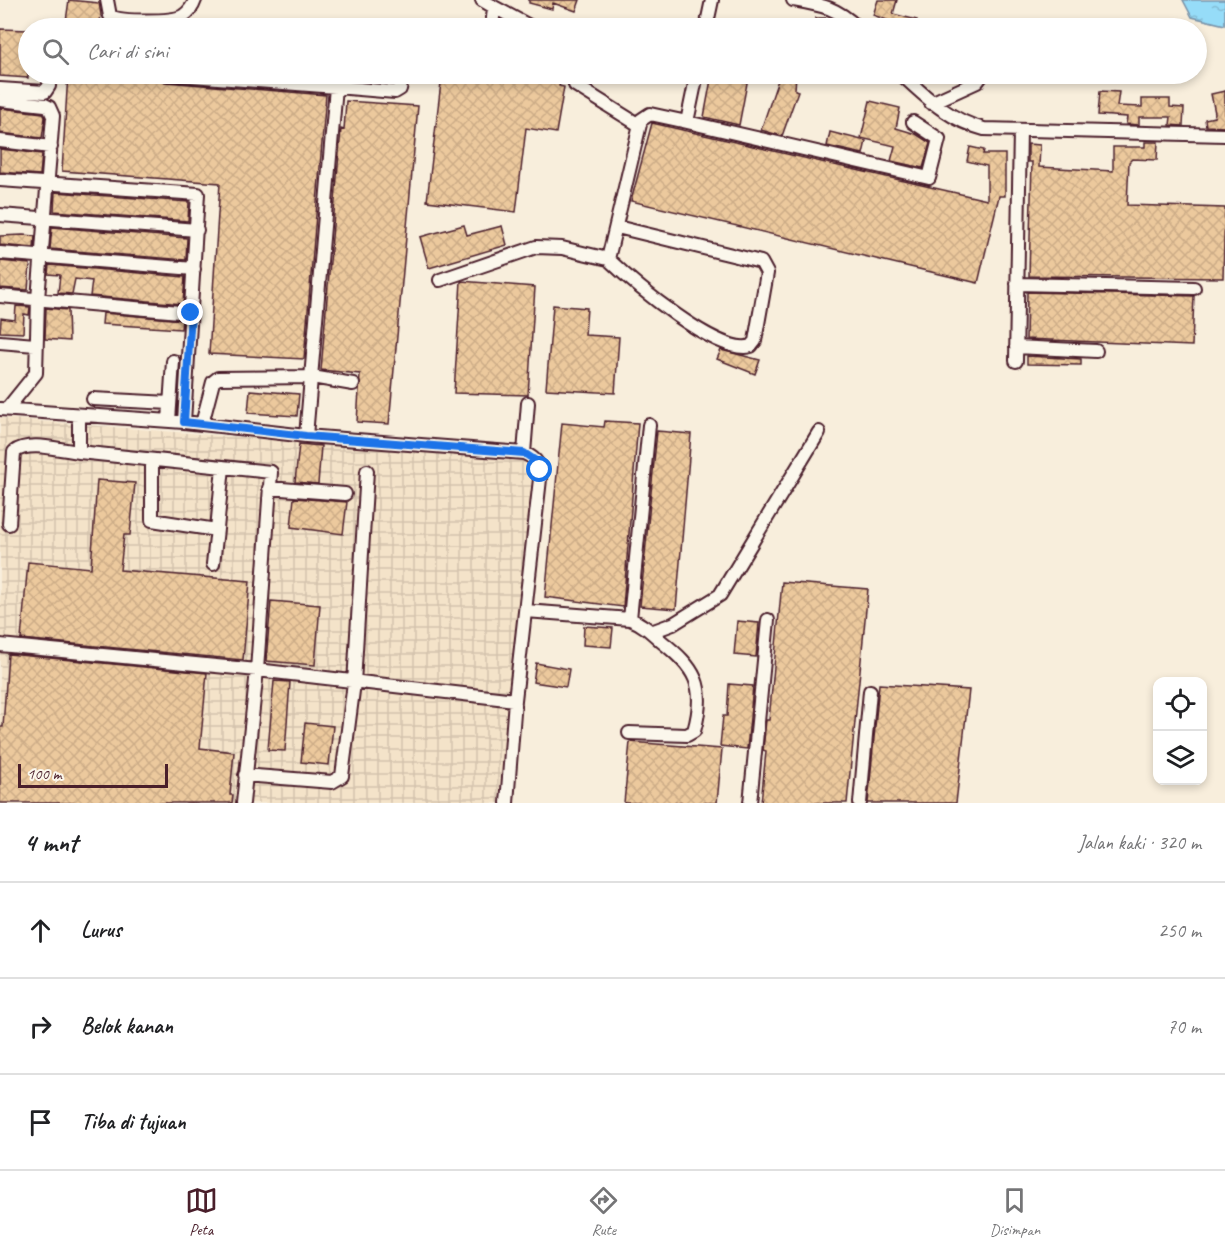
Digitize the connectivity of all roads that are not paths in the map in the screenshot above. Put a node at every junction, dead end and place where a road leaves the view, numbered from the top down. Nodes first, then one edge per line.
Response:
1 (106, 0) edge
2 (195, 0) edge
3 (482, 0) edge
4 (712, 0) edge
5 (793, 0) edge
6 (494, 7) junction
7 (116, 18) edge
8 (177, 18) edge
9 (493, 18) edge
10 (514, 18) edge
11 (708, 18) edge
12 (847, 18) edge
13 (49, 84) edge
14 (297, 84) edge
15 (401, 84) edge
16 (695, 84) edge
17 (911, 84) edge
18 (973, 84) edge
19 (575, 85) dead end
20 (336, 87) junction
21 (0, 89) edge
22 (0, 100) edge
23 (931, 103) junction
24 (687, 122) junction
25 (913, 122) dead end
26 (639, 125) junction
27 (1020, 130) junction
28 (1225, 135) edge
29 (0, 141) edge
30 (51, 147) junction
31 (0, 180) edge
32 (47, 184) junction
33 (0, 215) edge
34 (45, 219) junction
35 (617, 227) junction
36 (197, 230) junction
37 (0, 253) edge
38 (41, 257) junction
39 (608, 259) junction
40 (194, 268) junction
41 (441, 280) dead end
42 (1017, 284) junction
43 (1194, 288) dead end
44 (0, 296) edge
45 (38, 299) junction
46 (191, 313) junction
47 (0, 342) edge
48 (35, 345) junction
49 (1016, 347) junction
50 (1096, 351) dead end
51 (173, 361) dead end
52 (1016, 361) dead end
53 (312, 377) junction
54 (353, 384) dead end
55 (93, 399) dead end
56 (170, 403) junction
57 (528, 403) dead end
58 (4, 409) edge
59 (79, 417) junction
60 (169, 421) junction
61 (184, 422) junction
62 (202, 424) junction
63 (649, 425) dead end
64 (819, 432) dead end
65 (306, 436) junction
66 (79, 452) junction
67 (524, 453) junction
68 (152, 460) junction
69 (223, 467) junction
70 (367, 471) dead end
71 (269, 488) junction
72 (345, 494) dead end
73 (9, 524) dead end
74 (217, 529) junction
75 (213, 564) dead end
76 (526, 611) junction
77 (630, 619) junction
78 (768, 620) dead end
79 (651, 632) junction
80 (0, 645) edge
81 (257, 670) junction
82 (354, 683) junction
83 (870, 691) dead end
84 (515, 700) junction
85 (629, 734) dead end
86 (245, 775) junction
87 (243, 803) edge
88 (507, 803) edge
89 (750, 803) edge
90 (860, 803) edge

1 - 7 street
2 - 8 street
3 - 6 street
4 - 11 street
5 - 12 street
6 - 9 street
6 - 10 street
13 - 21 street
14 - 20 street
15 - 20 street
16 - 24 street
17 - 23 street
18 - 23 street
19 - 26 street
20 - 53 street
22 - 30 street
23 - 27 street
24 - 25 street
24 - 26 street
26 - 35 street
27 - 28 street
27 - 42 street
29 - 30 street
30 - 32 street
31 - 32 street
32 - 34 street
32 - 36 street
33 - 34 street
34 - 36 street
34 - 38 street
35 - 39 street
35 - 39 street
36 - 40 street
37 - 38 street
38 - 40 street
38 - 45 street
39 - 41 street
40 - 46 street
42 - 43 street
42 - 49 street
44 - 45 street
45 - 46 street
45 - 48 street
46 - 61 street
47 - 48 street
48 - 58 street
49 - 50 street
49 - 52 street
51 - 56 street
53 - 54 street
53 - 62 street
53 - 65 street
55 - 56 street
56 - 60 street
57 - 67 street
58 - 59 street
59 - 60 street
59 - 66 street
60 - 61 street
61 - 62 street
62 - 65 street
63 - 77 street
64 - 79 street
65 - 67 street
66 - 68 street
66 - 73 street
67 - 76 street
68 - 69 street
68 - 74 street
69 - 71 street
69 - 74 street
70 - 82 street
71 - 72 street
71 - 81 street
74 - 75 street
76 - 77 street
76 - 84 street
77 - 79 street
78 - 89 street
79 - 85 street
80 - 81 street
81 - 82 street
81 - 86 street
82 - 84 street
82 - 86 street
83 - 90 street
84 - 88 street
86 - 87 street

